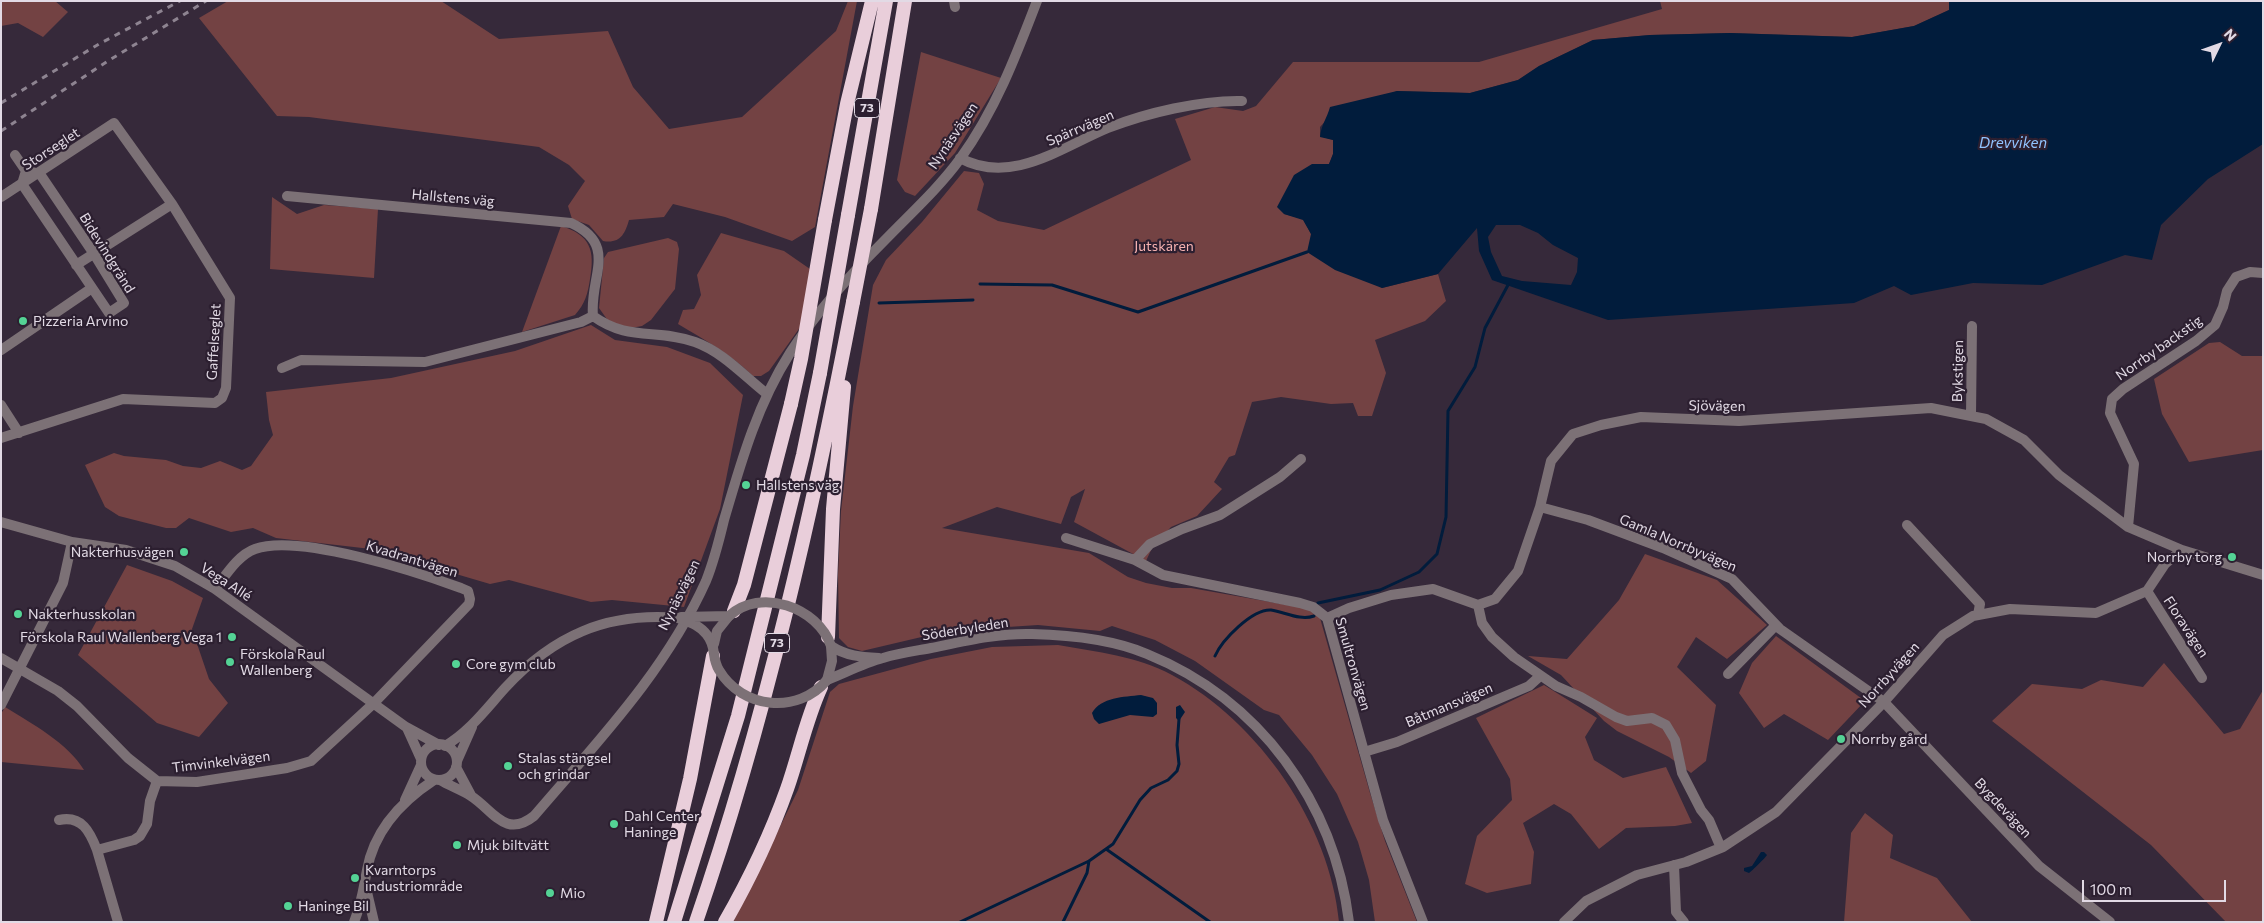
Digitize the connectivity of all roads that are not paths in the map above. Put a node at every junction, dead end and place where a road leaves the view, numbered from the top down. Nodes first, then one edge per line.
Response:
1 (872, 1) edge
2 (886, 1) edge
3 (905, 1) edge
4 (1037, 1) edge
5 (1242, 101) dead end
6 (114, 124) joint
7 (15, 155) dead end
8 (960, 158) junction
9 (26, 171) junction
10 (40, 174) junction
11 (22, 184) junction
12 (286, 196) dead end
13 (1, 197) edge
14 (172, 204) junction
15 (94, 254) junction
16 (76, 265) junction
17 (2263, 273) edge
18 (92, 288) junction
19 (593, 316) junction
20 (1972, 326) dead end
21 (1, 350) edge
22 (845, 359) junction
23 (282, 368) dead end
24 (767, 394) junction
25 (1, 405) edge
26 (1971, 416) junction
27 (19, 433) junction
28 (1, 438) edge
29 (1301, 460) dead end
30 (1540, 507) junction
31 (1, 522) edge
32 (1907, 525) dead end
33 (2128, 527) junction
34 (1066, 538) dead end
35 (72, 542) junction
36 (2182, 550) junction
37 (1135, 560) junction
38 (2263, 575) edge
39 (215, 589) junction
40 (2147, 591) junction
41 (1478, 605) junction
42 (731, 614) junction
43 (1978, 615) junction
44 (678, 618) junction
45 (1327, 618) junction
46 (1776, 625) junction
47 (829, 642) junction
48 (714, 650) junction
49 (1, 658) edge
50 (883, 658) junction
51 (20, 670) junction
52 (1728, 674) dead end
53 (1540, 676) junction
54 (2202, 678) dead end
55 (824, 683) junction
56 (1884, 702) junction
57 (374, 703) junction
58 (1, 705) edge
59 (474, 724) junction
60 (406, 727) junction
61 (442, 745) junction
62 (1364, 752) junction
63 (421, 762) junction
64 (456, 764) junction
65 (437, 780) junction
66 (157, 781) junction
67 (472, 797) junction
68 (405, 801) junction
69 (58, 820) dead end
70 (1721, 848) junction
71 (97, 850) junction
72 (1674, 865) junction
73 (366, 887) junction
74 (118, 922) edge
75 (355, 922) edge
76 (367, 922) edge
77 (374, 922) edge
78 (656, 922) edge
79 (674, 922) edge
80 (696, 922) edge
81 (726, 922) edge
82 (1349, 922) edge
83 (1423, 922) edge
84 (1564, 922) edge
85 (1684, 922) edge
86 (2110, 922) edge

1 - 42 highway, bridge
2 - 79 highway, 73, bridge
3 - 22 highway, 73, bridge
4 - 8 street, Nynäsvägen
5 - 8 street, Spärrvägen
6 - 10 street, Storseglet
6 - 14 street, Gaffelseglet
7 - 9 street
8 - 24 street, Nynäsvägen
9 - 10 street
9 - 11 street
10 - 11 street, Storseglet
10 - 15 street, Bidevindgränd
11 - 13 street, Storseglet
11 - 16 street, Bidevindgränd
12 - 19 street, Hallstens väg
14 - 15 street
14 - 27 street, Gaffelseglet
15 - 16 street
15 - 18 street, Bidevindgränd
16 - 18 street, Bidevindgränd
17 - 33 street, Norrby backstig
18 - 21 street
19 - 23 street
19 - 24 street
20 - 26 street, Bykstigen
22 - 47 highway
22 - 80 highway, 73
24 - 67 street, Nynäsvägen
25 - 27 street
26 - 30 street, Sjövägen
26 - 33 street, Sjövägen
27 - 28 street, Gaffelseglet
29 - 37 street
30 - 41 street, Sjövägen
30 - 46 street, Gamla Norrbyvägen
31 - 35 street, Vega Allé
32 - 43 street
33 - 36 street, Sjövägen
34 - 37 street, Smultronvägen
35 - 39 street, Vega Allé
35 - 51 street
36 - 38 street
36 - 40 street
37 - 45 street, Smultronvägen
39 - 57 street, Vega Allé
39 - 57 street, Kvadrantvägen
40 - 43 street, Norrbyvägen
40 - 54 street, Floravägen
41 - 45 street
41 - 53 street
42 - 44 street, bridge
42 - 47 street, bridge
42 - 48 street
43 - 56 street, Norrbyvägen
44 - 48 street, bridge
44 - 59 street
45 - 62 street, Smultronvägen
46 - 52 street
46 - 56 street, Gamla Norrbyvägen
47 - 50 street, Söderbyleden
47 - 55 street
48 - 55 street, bridge
48 - 78 highway
49 - 51 street, Timvinkelvägen
50 - 55 street, Söderbyleden
50 - 82 street, Söderbyleden
51 - 58 street
51 - 66 street, Timvinkelvägen
53 - 62 street, Båtmansvägen
53 - 70 street
55 - 81 highway
56 - 70 street, Norrbyvägen
56 - 86 street, Bygdevägen
57 - 60 street, Vega Allé
57 - 66 street, Timvinkelvägen
59 - 61 street
59 - 64 street
60 - 61 street, Vega Allé
60 - 63 street, Vega Allé
61 - 63 street
61 - 64 street
62 - 83 street, Smultronvägen
63 - 65 street
63 - 68 street
64 - 65 street
64 - 67 street, Nynäsvägen
65 - 67 street, Nynäsvägen
65 - 68 street
66 - 71 street
68 - 73 street
69 - 71 street
70 - 72 street, Norrbyvägen
71 - 74 street
72 - 84 street, Norrbyvägen
72 - 85 street
73 - 75 street
73 - 77 street
75 - 76 street

